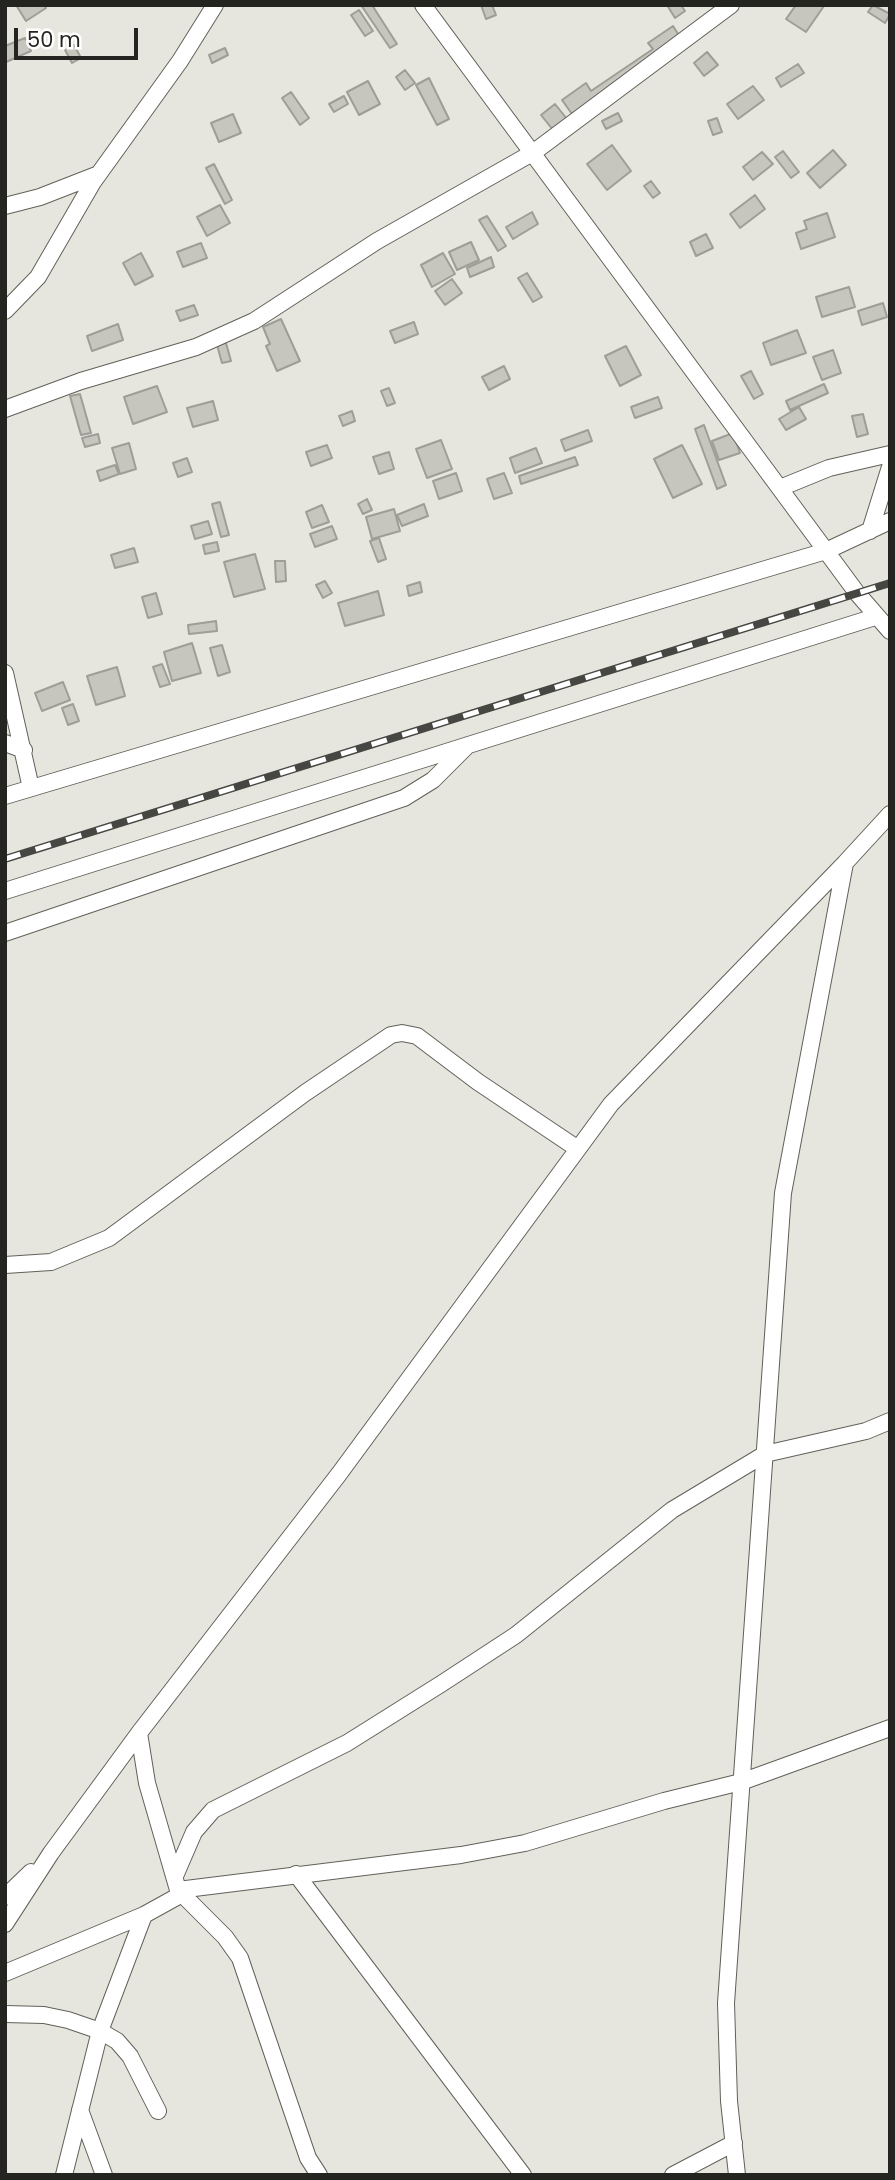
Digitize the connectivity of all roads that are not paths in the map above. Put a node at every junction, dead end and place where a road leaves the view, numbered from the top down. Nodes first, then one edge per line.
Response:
1 (215, 5) edge
2 (423, 5) edge
3 (731, 5) edge
4 (534, 152) junction
5 (99, 174) junction
6 (5, 206) edge
7 (5, 311) edge
8 (5, 409) edge
9 (890, 454) edge
10 (890, 467) edge
11 (780, 488) junction
12 (890, 521) edge
13 (870, 531) junction
14 (826, 551) junction
15 (875, 617) junction
16 (890, 631) edge
17 (5, 673) edge
18 (5, 743) edge
19 (470, 743) junction
20 (24, 750) junction
21 (32, 788) junction
22 (5, 796) edge
23 (890, 814) edge
24 (845, 863) junction
25 (5, 891) edge
26 (5, 933) edge
27 (578, 1149) junction
28 (5, 1265) edge
29 (890, 1421) edge
30 (765, 1454) junction
31 (890, 1728) edge
32 (139, 1733) junction
33 (741, 1782) junction
34 (51, 1853) junction
35 (296, 1874) junction
36 (178, 1886) junction
37 (5, 1897) edge
38 (144, 1914) junction
39 (5, 1924) edge
40 (5, 1973) edge
41 (5, 2014) edge
42 (100, 2031) junction
43 (80, 2110) junction
44 (158, 2111) dead end
45 (734, 2143) junction
46 (64, 2175) edge
47 (104, 2175) edge
48 (319, 2175) edge
49 (523, 2175) edge
50 (673, 2175) edge
51 (737, 2175) edge

1 - 5 street
2 - 4 street
3 - 4 street
4 - 8 street
4 - 11 street
5 - 6 street
5 - 7 street
9 - 11 street
10 - 13 street
11 - 14 street
12 - 13 street
13 - 14 street
14 - 15 street
14 - 21 street
15 - 16 street
15 - 19 street
17 - 20 street
18 - 20 street
19 - 25 street
19 - 26 street
20 - 21 street
21 - 22 street
23 - 24 street
24 - 27 street
24 - 30 street
27 - 28 street
27 - 32 street
29 - 30 street
30 - 33 street
30 - 36 street
31 - 33 street
32 - 34 street
32 - 36 street
33 - 35 street
33 - 45 street
34 - 37 street
34 - 39 street
35 - 36 street
35 - 49 street
36 - 38 street
36 - 48 street
38 - 40 street
38 - 42 street
41 - 42 street
42 - 43 street
42 - 44 street
43 - 46 street
43 - 47 street
45 - 50 street
45 - 51 street

